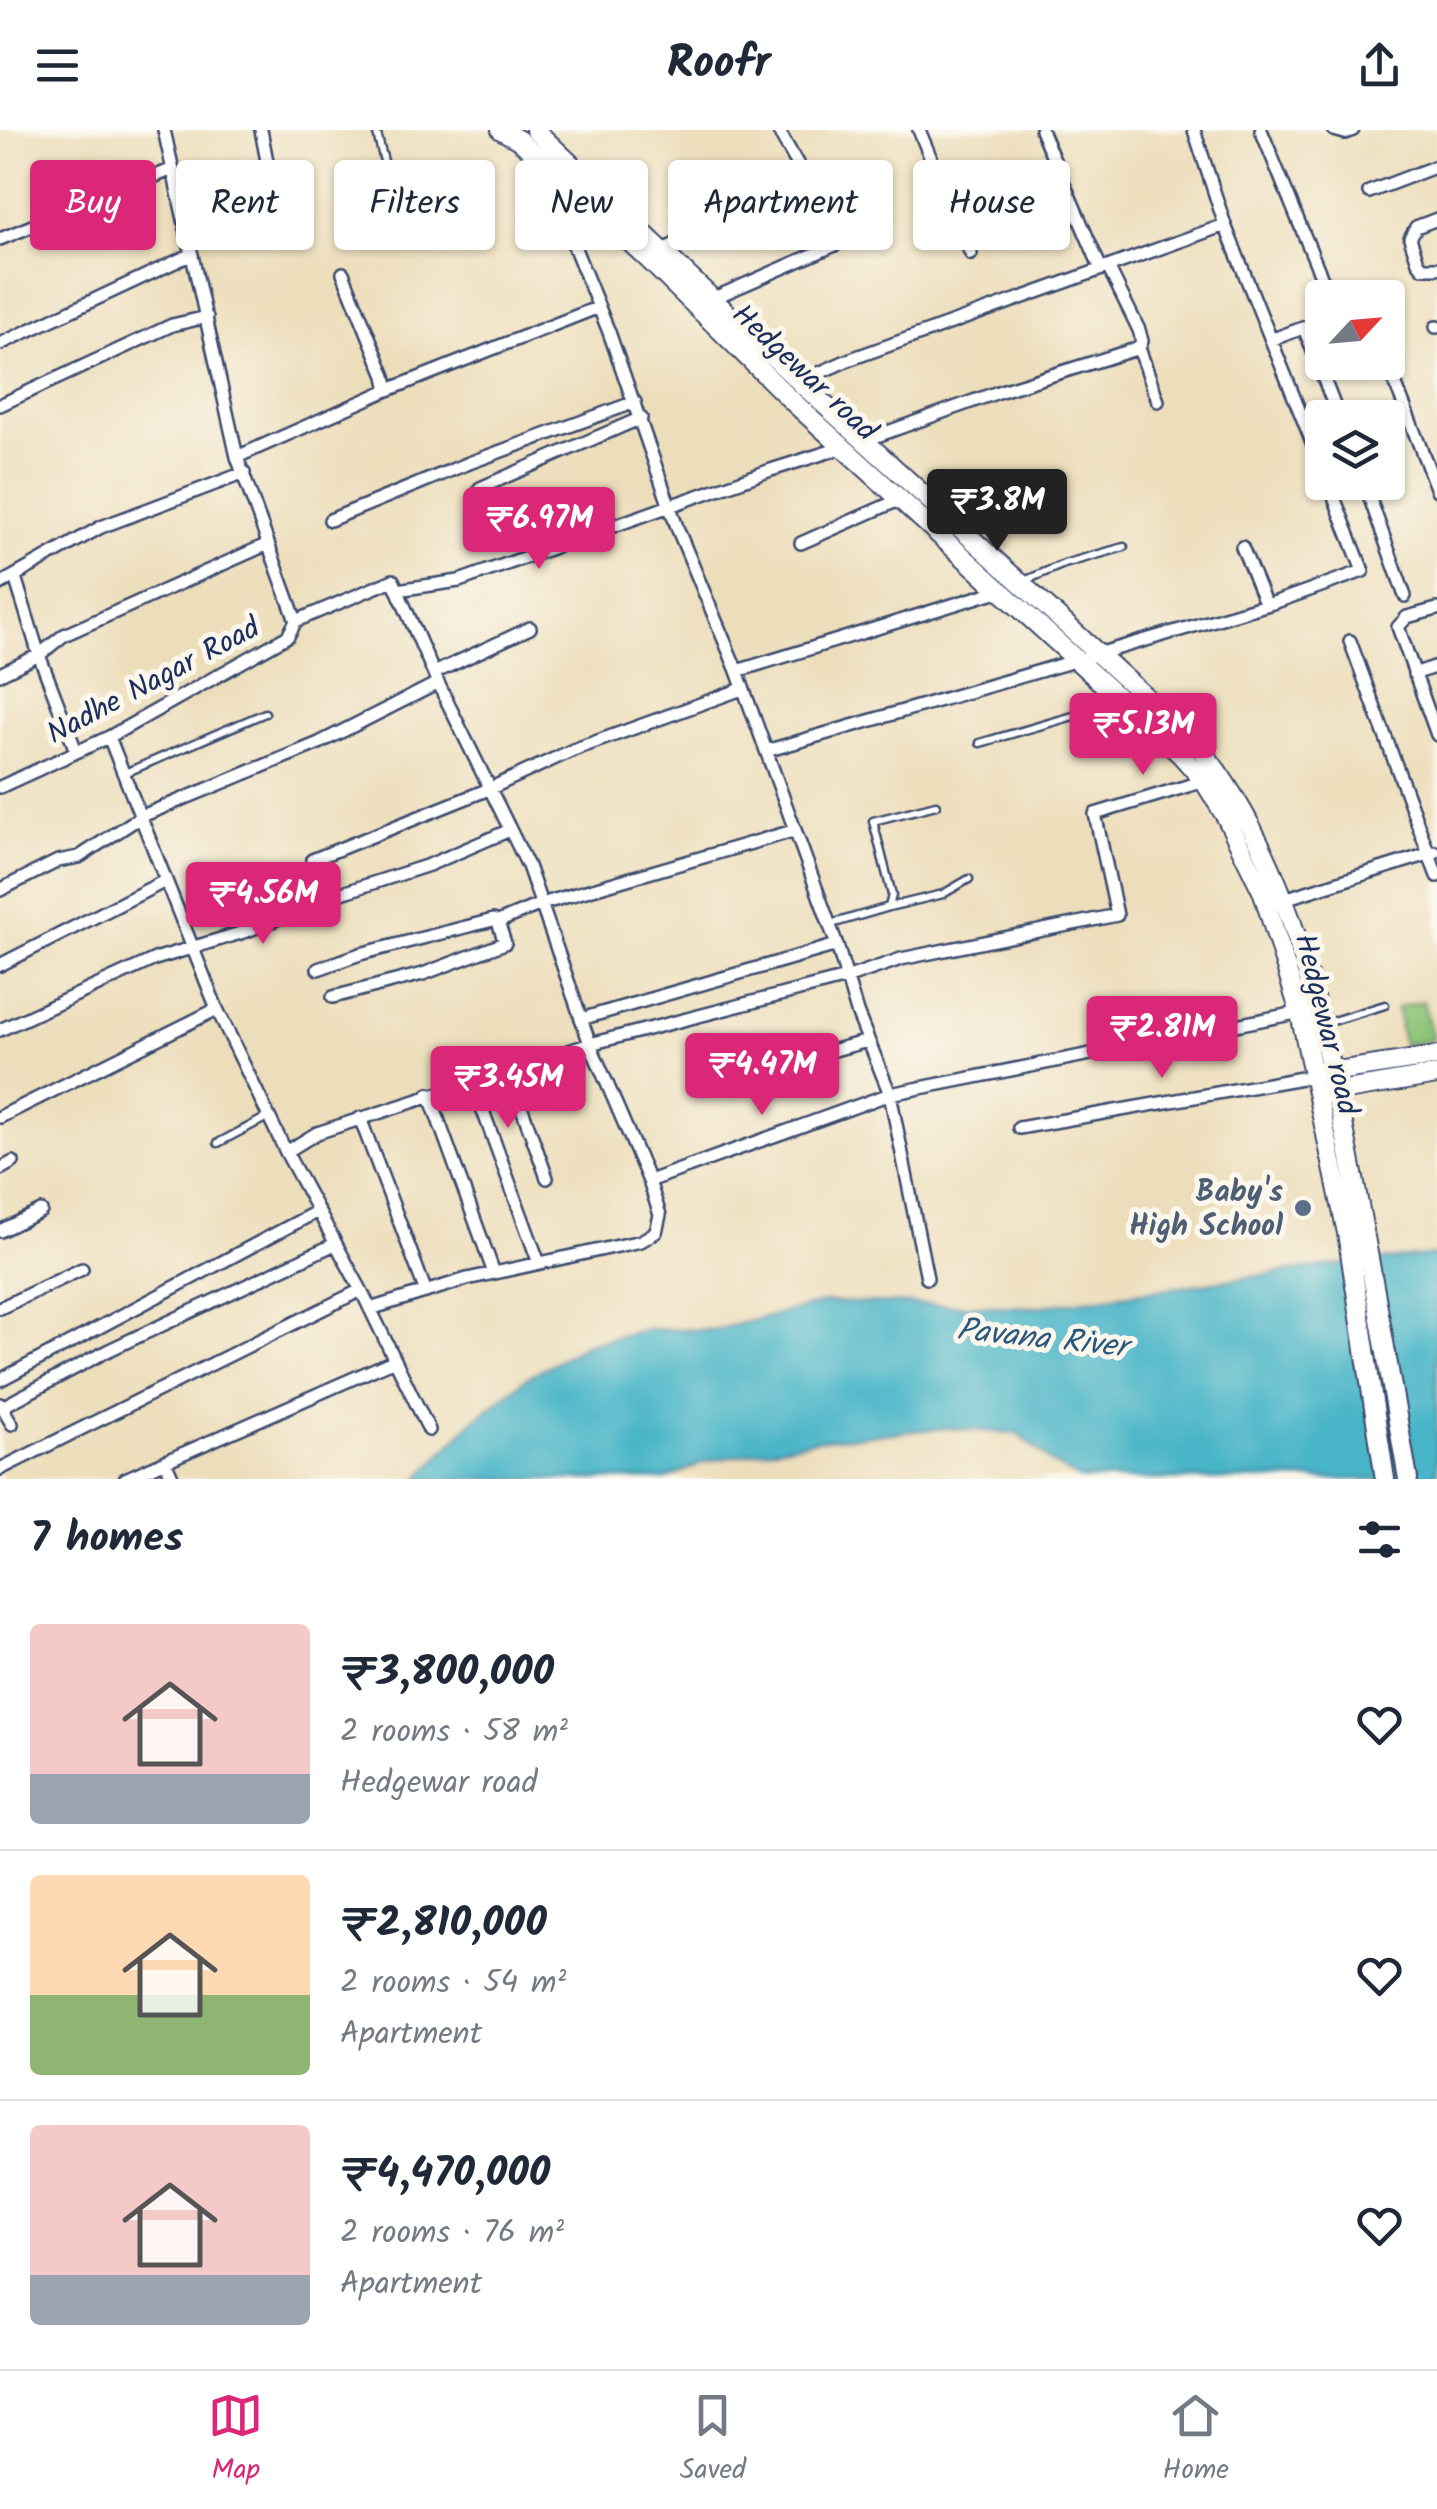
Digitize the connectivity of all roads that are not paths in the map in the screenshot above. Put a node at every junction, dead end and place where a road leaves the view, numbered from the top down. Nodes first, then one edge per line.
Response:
1 (164, 130) edge
2 (261, 130) edge
3 (376, 130) edge
4 (500, 130) edge
5 (535, 130) edge
6 (778, 130) edge
7 (918, 130) edge
8 (1041, 130) edge
9 (1194, 130) edge
10 (1261, 130) edge
11 (1334, 130) edge
12 (1353, 130) edge
13 (560, 151) junction
14 (267, 160) edge
15 (384, 160) edge
16 (539, 160) edge
17 (552, 160) edge
18 (796, 160) edge
19 (1437, 166) edge
20 (173, 170) junction
21 (1369, 192) dead end
22 (1437, 219) edge
23 (1225, 225) junction
24 (0, 239) edge
25 (648, 248) edge
26 (668, 248) edge
27 (576, 250) edge
28 (824, 250) edge
29 (192, 254) junction
30 (656, 254) junction
31 (971, 254) dead end
32 (1104, 268) junction
33 (1437, 268) edge
34 (343, 273) dead end
35 (1323, 280) edge
36 (714, 298) junction
37 (599, 307) junction
38 (206, 317) junction
39 (1304, 328) joint
40 (1273, 340) junction
41 (0, 344) edge
42 (1139, 348) junction
43 (1394, 380) edge
44 (388, 390) junction
45 (798, 394) junction
46 (1332, 400) edge
47 (1158, 401) dead end
48 (635, 402) junction
49 (0, 405) edge
50 (641, 418) junction
51 (1305, 423) edge
52 (863, 440) junction
53 (844, 447) junction
54 (237, 457) junction
55 (244, 473) junction
56 (480, 488) dead end
57 (1437, 490) edge
58 (900, 498) junction
59 (1335, 500) edge
60 (1370, 500) edge
61 (670, 506) junction
62 (330, 520) dead end
63 (268, 544) junction
64 (802, 544) dead end
65 (1242, 546) dead end
66 (1124, 547) dead end
67 (14, 577) junction
68 (0, 584) edge
69 (1010, 587) junction
70 (397, 590) junction
71 (1405, 596) dead end
72 (1266, 605) junction
73 (1437, 608) edge
74 (296, 621) junction
75 (530, 628) dead end
76 (1350, 642) dead end
77 (39, 656) junction
78 (1088, 657) junction
79 (1437, 666) edge
80 (737, 671) junction
81 (0, 674) edge
82 (1414, 674) junction
83 (436, 678) junction
84 (742, 689) junction
85 (1124, 701) junction
86 (265, 712) dead end
87 (1437, 735) edge
88 (110, 737) junction
89 (980, 743) dead end
90 (76, 751) junction
91 (766, 751) junction
92 (124, 774) junction
93 (1204, 781) junction
94 (0, 787) edge
95 (489, 789) junction
96 (936, 806) dead end
97 (142, 816) junction
98 (510, 830) junction
99 (793, 832) junction
100 (1434, 852) edge
101 (312, 860) dead end
102 (1437, 876) edge
103 (165, 880) junction
104 (969, 880) dead end
105 (0, 890) edge
106 (1276, 901) junction
107 (541, 904) junction
108 (889, 907) junction
109 (498, 922) junction
110 (830, 925) junction
111 (837, 945) junction
112 (191, 946) junction
113 (0, 965) edge
114 (318, 969) dead end
115 (846, 978) junction
116 (333, 998) dead end
117 (1385, 1005) dead end
118 (216, 1009) junction
119 (1313, 1015) junction
120 (581, 1018) junction
121 (0, 1030) edge
122 (868, 1041) junction
123 (590, 1044) junction
124 (1437, 1056) edge
125 (771, 1067) dead end
126 (508, 1070) junction
127 (1323, 1074) junction
128 (1437, 1076) edge
129 (472, 1081) junction
130 (429, 1094) junction
131 (890, 1094) junction
132 (1327, 1094) junction
133 (269, 1116) junction
134 (0, 1117) edge
135 (360, 1118) junction
136 (1019, 1128) dead end
137 (218, 1143) dead end
138 (286, 1152) junction
139 (12, 1162) dead end
140 (0, 1169) edge
141 (548, 1178) dead end
142 (649, 1181) junction
143 (42, 1211) dead end
144 (318, 1211) junction
145 (0, 1231) edge
146 (1356, 1232) junction
147 (334, 1244) junction
148 (539, 1263) junction
149 (82, 1268) dead end
150 (494, 1273) junction
151 (927, 1278) dead end
152 (361, 1290) junction
153 (426, 1292) junction
154 (0, 1308) edge
155 (370, 1308) junction
156 (395, 1360) junction
157 (0, 1380) edge
158 (1, 1406) edge
159 (12, 1424) dead end
160 (430, 1430) dead end
161 (166, 1461) junction
162 (0, 1469) edge
163 (126, 1479) edge
164 (174, 1479) edge
165 (1385, 1479) edge
166 (1408, 1479) edge

1 - 20 street, Nadhe Nagar Road
2 - 14 street
3 - 15 lane
4 - 16 main road, Hedgewar road
5 - 13 main road, Hedgewar road
6 - 18 street
7 - 31 street
8 - 32 street
9 - 23 street
10 - 35 street
11 - 12 street
13 - 17 street
13 - 30 main road, Hedgewar road
19 - 21 street
20 - 24 street
20 - 29 street, Nadhe Nagar Road
22 - 33 street
23 - 32 street
23 - 40 street
25 - 30 main road, Hedgewar road
26 - 30 street
27 - 37 street
28 - 36 street
29 - 38 street, Nadhe Nagar Road
29 - 41 street
30 - 36 main road, Hedgewar road
30 - 45 main road, Hedgewar road
32 - 42 street
32 - 45 street
34 - 44 street
36 - 45 main road, Hedgewar road
37 - 44 street
37 - 48 street
38 - 49 street
38 - 54 street, Nadhe Nagar Road
39 - 40 street
39 - 46 street
40 - 51 street
42 - 47 street
42 - 52 street
43 - 57 street
44 - 54 street
45 - 52 main road, Hedgewar road
45 - 53 main road, Hedgewar road
48 - 50 street
48 - 62 street
50 - 56 street
50 - 61 street
52 - 69 main road, Hedgewar road
53 - 58 main road, Hedgewar road
53 - 61 street
54 - 55 street, Nadhe Nagar Road
55 - 63 street, Nadhe Nagar Road
55 - 67 street
58 - 64 street
58 - 69 main road, Hedgewar road
59 - 72 street
60 - 71 street
61 - 70 street
61 - 80 street
63 - 74 street, Nadhe Nagar Road
63 - 77 street
65 - 72 street
66 - 69 lane
67 - 68 street
67 - 77 street
69 - 78 main road, Hedgewar road
69 - 80 street
70 - 74 street
70 - 83 street
72 - 78 street
73 - 82 street
74 - 88 street, Nadhe Nagar Road
75 - 83 street
76 - 100 street
77 - 81 street
77 - 90 street
78 - 85 main road, Hedgewar road
78 - 91 street
78 - 106 main road, Hedgewar road
79 - 82 street
80 - 84 street
82 - 87 street
83 - 95 street
83 - 97 street
84 - 91 street
84 - 95 street
85 - 89 lane
85 - 93 main road, Hedgewar road
86 - 92 lane
88 - 90 street, Nadhe Nagar Road
88 - 92 street
90 - 94 street, Nadhe Nagar Road
91 - 99 street
92 - 97 street
93 - 106 main road, Hedgewar road
93 - 115 street
95 - 98 street
95 - 101 street
96 - 108 lane
97 - 103 street
97 - 105 street
98 - 107 street
98 - 112 street
99 - 107 street
99 - 110 street
100 - 102 street
100 - 106 street
103 - 112 street
103 - 113 street
104 - 108 lane
106 - 119 main road, Hedgewar road
107 - 109 street
107 - 120 street
108 - 110 lane
109 - 114 street
109 - 116 street
110 - 111 street
111 - 115 street
111 - 120 street
112 - 118 street
112 - 121 street
115 - 122 street
115 - 123 street
117 - 119 lane
118 - 133 street
118 - 134 street
119 - 127 main road, Hedgewar road
119 - 131 street
120 - 123 street
122 - 125 street
122 - 131 street
123 - 126 street
123 - 142 street
124 - 127 main road
126 - 129 street
126 - 141 street
127 - 132 main road, Hedgewar road
127 - 136 street
128 - 132 main road
129 - 130 street
129 - 148 street
130 - 135 street
130 - 150 street
131 - 142 street
131 - 151 street
132 - 146 main road, Hedgewar road
133 - 137 lane
133 - 138 street
135 - 138 street
135 - 153 street
138 - 144 street
139 - 140 street
142 - 148 street
143 - 145 street
144 - 147 street
144 - 157 street
146 - 165 main road
146 - 166 main road
147 - 152 street
147 - 158 street
148 - 150 street
149 - 154 street
150 - 153 street
152 - 155 street
152 - 162 street
153 - 155 street
155 - 156 street
156 - 160 street
156 - 161 street
158 - 159 street
161 - 163 street
161 - 164 street

